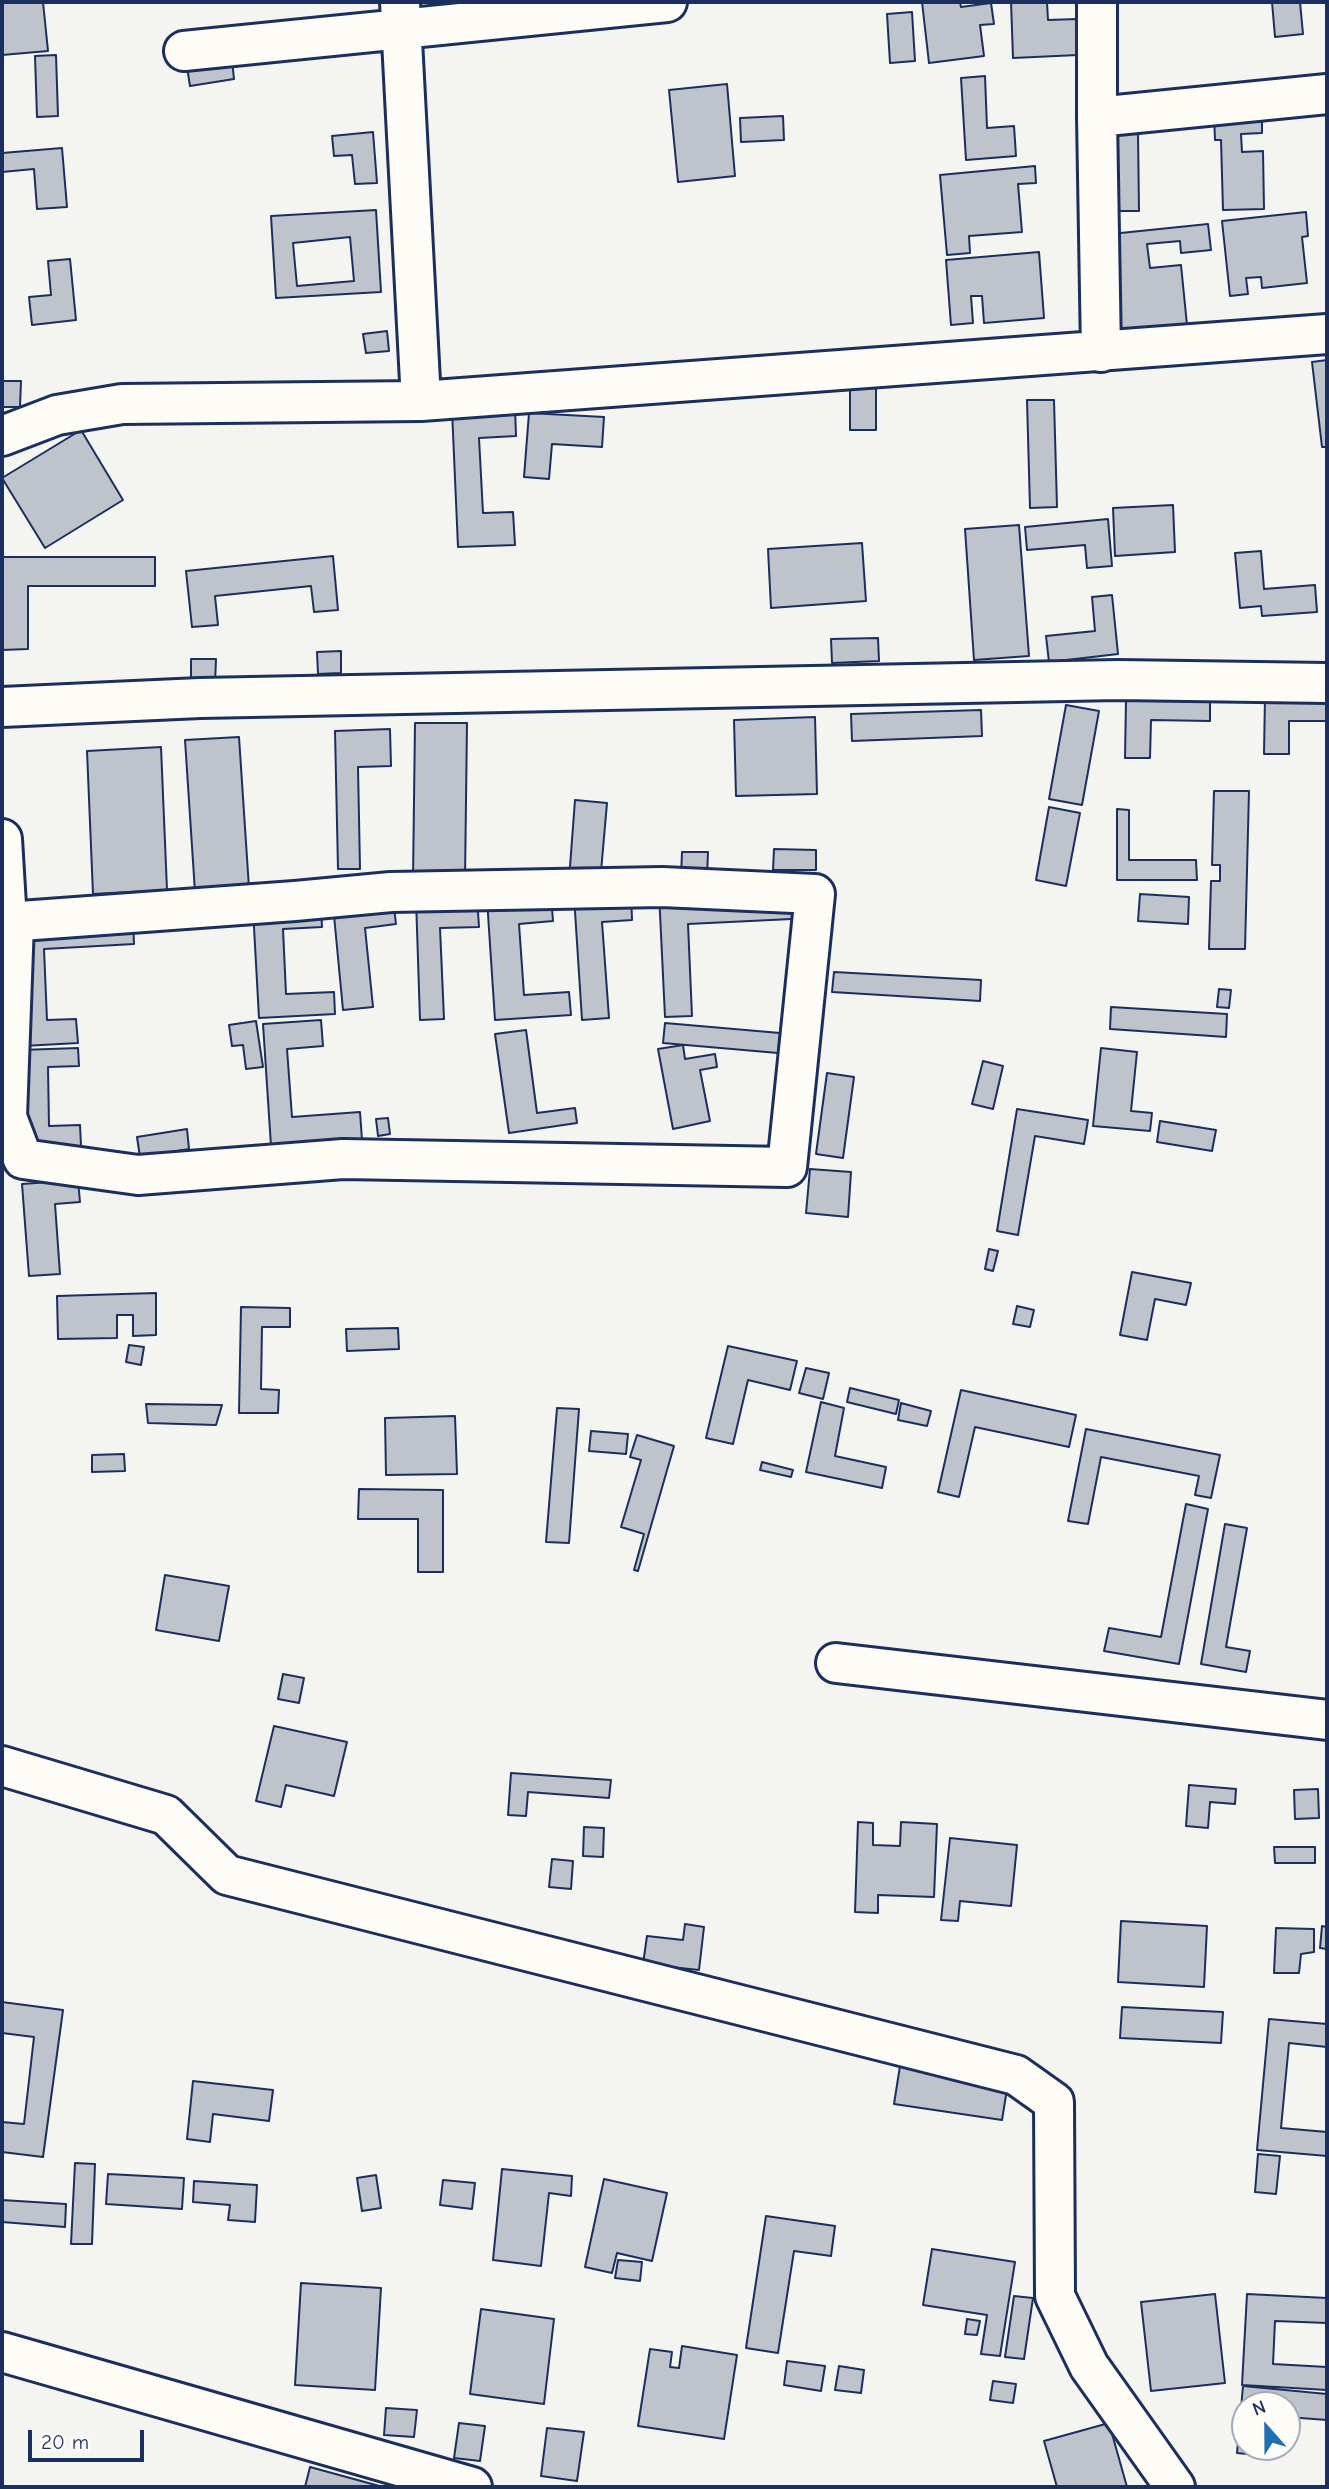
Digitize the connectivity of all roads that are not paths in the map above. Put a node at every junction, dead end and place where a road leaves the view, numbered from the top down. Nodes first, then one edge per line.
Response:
1 (667, 2) edge
2 (1097, 2) edge
3 (401, 16) edge
4 (184, 51) dead end
5 (1327, 94) edge
6 (1097, 117) junction
7 (1327, 334) edge
8 (1101, 352) junction
9 (421, 401) junction
10 (2, 436) edge
11 (1327, 683) edge
12 (2, 708) edge
13 (2, 839) edge
14 (14, 922) junction
15 (836, 1663) dead end
16 (1327, 1720) edge
17 (2, 1766) edge
18 (2, 2352) edge
19 (472, 2487) edge
20 (1175, 2487) edge

1 - 3 street
2 - 6 street
3 - 4 street
3 - 9 street
5 - 6 street
6 - 8 street
7 - 8 street
8 - 9 street
9 - 10 street
11 - 12 street
13 - 14 street
14 - 14 street
15 - 16 street
17 - 20 street
18 - 19 street

